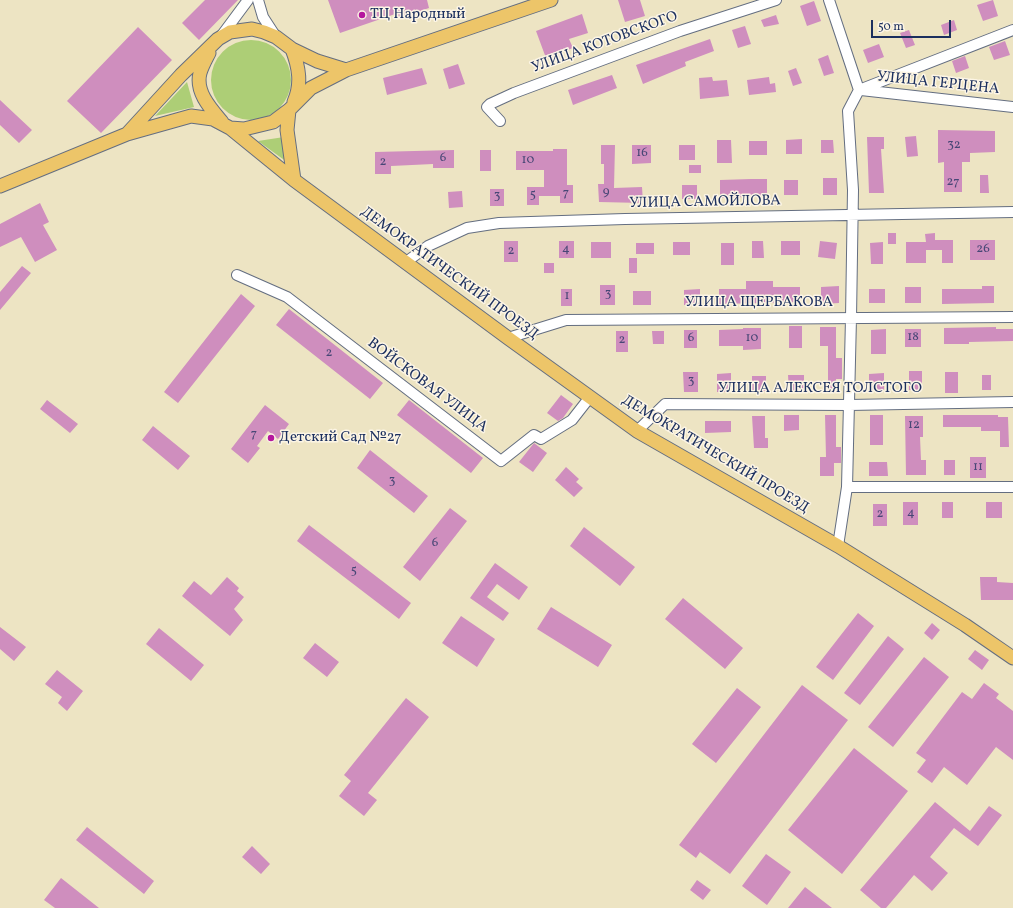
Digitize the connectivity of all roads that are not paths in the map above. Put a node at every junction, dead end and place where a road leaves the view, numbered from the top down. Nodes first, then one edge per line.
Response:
1 (248, 0) edge
2 (258, 0) edge
3 (551, 0) edge
4 (776, 0) edge
5 (829, 0) edge
6 (1013, 30) edge
7 (276, 37) junction
8 (215, 43) junction
9 (292, 49) junction
10 (346, 70) junction
11 (859, 90) junction
12 (291, 107) junction
13 (1013, 107) edge
14 (500, 121) dead end
15 (228, 126) junction
16 (127, 134) junction
17 (294, 180) junction
18 (0, 186) edge
19 (1013, 212) edge
20 (853, 215) junction
21 (406, 262) junction
22 (237, 275) dead end
23 (1013, 317) edge
24 (851, 318) junction
25 (508, 338) junction
26 (590, 397) junction
27 (1013, 402) edge
28 (849, 405) junction
29 (637, 430) junction
30 (847, 487) junction
31 (1013, 487) edge
32 (838, 546) junction
33 (1013, 658) edge

1 - 8 street
2 - 7 street
3 - 10 main road
4 - 14 street, УЛИЦА КОТОВСКОГО
5 - 11 street
6 - 11 street
7 - 8 main road
7 - 9 main road
8 - 15 main road
8 - 16 main road
9 - 10 main road
9 - 12 main road
10 - 12 main road
11 - 13 street, УЛИЦА ГЕРЦЕНА
11 - 20 street
12 - 15 main road
12 - 17 main road
15 - 16 main road
15 - 17 main road, ДЕМОКРАТИЧЕСКИЙ ПРОЕЗД
16 - 18 main road
17 - 21 main road, ДЕМОКРАТИЧЕСКИЙ ПРОЕЗД
19 - 20 street, УЛИЦА САМОЙЛОВА
20 - 21 street, УЛИЦА САМОЙЛОВА
20 - 24 street
21 - 25 main road, ДЕМОКРАТИЧЕСКИЙ ПРОЕЗД
22 - 26 street, ВОЙСКОВАЯ УЛИЦА
23 - 24 street, УЛИЦА ЩЕРБАКОВА
24 - 25 street, УЛИЦА ЩЕРБАКОВА
24 - 28 street
25 - 26 main road, ДЕМОКРАТИЧЕСКИЙ ПРОЕЗД
26 - 29 main road, ДЕМОКРАТИЧЕСКИЙ ПРОЕЗД
27 - 28 street, УЛИЦА АЛЕКСЕЯ ТОЛСТОГО
28 - 29 street, УЛИЦА АЛЕКСЕЯ ТОЛСТОГО
28 - 30 street
29 - 32 main road, ДЕМОКРАТИЧЕСКИЙ ПРОЕЗД
30 - 31 street
30 - 32 street
32 - 33 main road, ДЕМОКРАТИЧЕСКИЙ ПРОЕЗД

